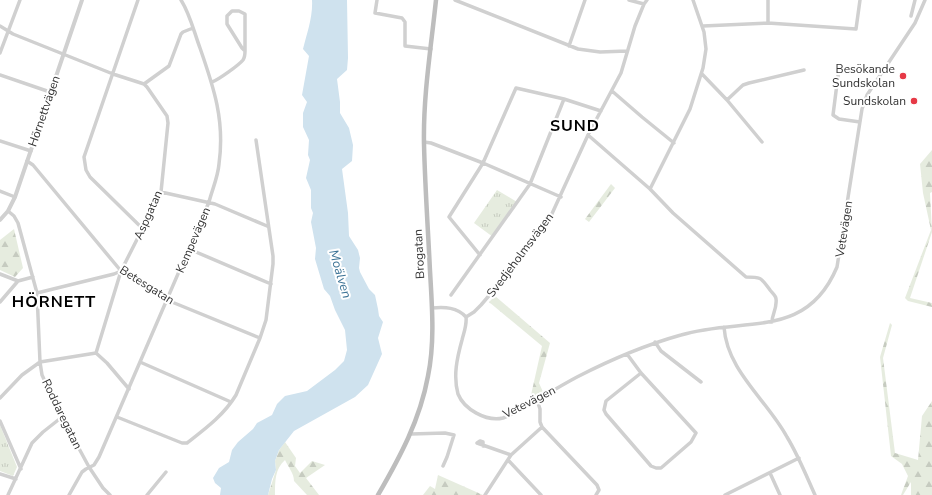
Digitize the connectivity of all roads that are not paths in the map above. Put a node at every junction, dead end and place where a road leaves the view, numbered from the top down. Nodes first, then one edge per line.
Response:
1 (20, 0) edge
2 (82, 0) edge
3 (138, 0) edge
4 (181, 0) edge
5 (377, 0) edge
6 (436, 0) edge
7 (455, 0) edge
8 (585, 0) edge
9 (629, 0) edge
10 (693, 0) edge
11 (768, 0) edge
12 (860, 0) edge
13 (915, 0) edge
14 (925, 0) edge
15 (645, 2) edge
16 (911, 16) dead end
17 (768, 23) junction
18 (0, 26) edge
19 (702, 26) junction
20 (193, 28) junction
21 (8, 31) junction
22 (569, 46) junction
23 (431, 49) junction
24 (245, 51) junction
25 (627, 51) junction
26 (0, 53) edge
27 (63, 54) junction
28 (839, 68) dead end
29 (804, 70) dead end
30 (113, 74) junction
31 (702, 74) junction
32 (0, 75) edge
33 (212, 82) junction
34 (144, 84) junction
35 (612, 91) junction
36 (50, 92) junction
37 (564, 99) junction
38 (727, 100) junction
39 (601, 111) junction
40 (860, 122) junction
41 (588, 135) junction
42 (256, 140) dead end
43 (0, 141) edge
44 (424, 142) junction
45 (762, 142) dead end
46 (674, 143) junction
47 (31, 151) junction
48 (27, 161) junction
49 (483, 163) junction
50 (530, 184) junction
51 (650, 189) junction
52 (0, 191) edge
53 (161, 192) junction
54 (15, 197) junction
55 (561, 197) junction
56 (209, 202) junction
57 (8, 211) junction
58 (0, 220) edge
59 (267, 226) junction
60 (143, 229) junction
61 (189, 249) junction
62 (480, 255) junction
63 (121, 271) junction
64 (0, 274) edge
65 (33, 277) junction
66 (18, 281) junction
67 (271, 284) junction
68 (37, 293) junction
69 (451, 296) dead end
70 (167, 300) junction
71 (0, 302) edge
72 (432, 308) junction
73 (466, 316) junction
74 (772, 322) junction
75 (724, 326) junction
76 (260, 338) junction
77 (655, 342) junction
78 (96, 353) junction
79 (627, 354) junction
80 (40, 362) junction
81 (140, 362) junction
82 (641, 373) junction
83 (701, 382) dead end
84 (129, 389) junction
85 (0, 398) edge
86 (537, 400) junction
87 (231, 402) junction
88 (62, 417) junction
89 (117, 417) junction
90 (0, 421) edge
91 (542, 427) junction
92 (411, 434) junction
93 (483, 446) dead end
94 (511, 455) junction
95 (799, 458) junction
96 (508, 460) junction
97 (442, 466) dead end
98 (89, 467) junction
99 (21, 469) junction
100 (166, 472) dead end
101 (770, 472) junction
102 (0, 474) edge
103 (16, 479) junction
104 (8, 495) edge
105 (69, 495) edge
106 (110, 495) edge
107 (147, 495) edge
108 (378, 495) edge
109 (485, 495) edge
110 (541, 495) edge
111 (596, 495) edge
112 (725, 495) edge
113 (780, 495) edge
114 (815, 495) edge

1 - 21 street
2 - 27 street, Hörnettvägen
3 - 30 street
4 - 20 street, Kempevägen
5 - 23 street
6 - 23 main road, Brogatan
7 - 22 street
8 - 22 street
9 - 15 street
10 - 19 street
11 - 17 street
12 - 17 street
13 - 16 street
14 - 40 street, Vetevägen
15 - 25 street, Svedjeholmsvägen
17 - 19 street
18 - 21 street
19 - 31 street
20 - 33 street, Kempevägen
20 - 34 street
21 - 26 street
21 - 27 street
22 - 25 street
23 - 44 main road, Brogatan
24 - 24 street
24 - 33 street
25 - 35 street, Svedjeholmsvägen
27 - 30 street
27 - 36 street, Hörnettvägen
28 - 40 street
29 - 38 street
30 - 34 street
30 - 60 street
31 - 38 street
31 - 46 street
32 - 36 street
33 - 56 street, Kempevägen
34 - 53 street, Aspgatan
35 - 39 street, Svedjeholmsvägen
35 - 46 street
36 - 47 street, Hörnettvägen
37 - 39 street
37 - 49 street
37 - 50 street
38 - 45 street
39 - 41 street, Svedjeholmsvägen
40 - 74 street, Vetevägen
41 - 51 street
41 - 55 street, Svedjeholmsvägen
42 - 59 street
43 - 47 street
44 - 49 street
44 - 72 main road, Brogatan
46 - 51 street
47 - 48 street, Hörnettvägen
48 - 54 street, Hörnettvägen
48 - 63 street, Betesgatan
49 - 50 street
49 - 62 street
50 - 55 street
50 - 62 street
51 - 74 street
52 - 54 street
53 - 56 street
53 - 60 street, Aspgatan
54 - 57 street, Hörnettvägen
55 - 73 street, Svedjeholmsvägen
56 - 59 street
56 - 61 street, Kempevägen
57 - 58 street, Hörnettvägen
57 - 65 street, Roddaregatan
59 - 67 street
60 - 63 street, Aspgatan
61 - 67 street
61 - 70 street, Kempevägen
62 - 69 street
63 - 68 street
63 - 70 street, Betesgatan
63 - 78 street, Aspgatan
64 - 66 street
65 - 66 street
65 - 68 street, Roddaregatan
66 - 71 street
67 - 76 street
68 - 80 street, Roddaregatan
70 - 76 street, Betesgatan
70 - 81 street, Kempevägen
72 - 73 street
72 - 92 main road, Brogatan
73 - 86 street, Vetevägen
74 - 75 street, Vetevägen
75 - 77 street, Vetevägen
75 - 95 street
76 - 87 street
77 - 79 street, Vetevägen
77 - 83 street
78 - 80 street
78 - 84 street
79 - 82 street
79 - 86 street, Vetevägen
80 - 85 street
80 - 88 street, Roddaregatan
81 - 84 street, Kempevägen
81 - 87 street
82 - 82 street
84 - 89 street, Kempevägen
86 - 91 street
87 - 89 street
88 - 98 street, Roddaregatan
88 - 99 street
89 - 98 street, Kempevägen
90 - 99 street
91 - 94 street
91 - 111 street
92 - 97 street
92 - 108 main road, Brogatan
93 - 94 street
94 - 96 street
95 - 101 street
95 - 114 street
96 - 109 street
96 - 110 street
98 - 105 street, Kempevägen
98 - 106 street, Roddaregatan
99 - 103 street
100 - 107 street
101 - 112 street
101 - 113 street
102 - 103 street
103 - 104 street

